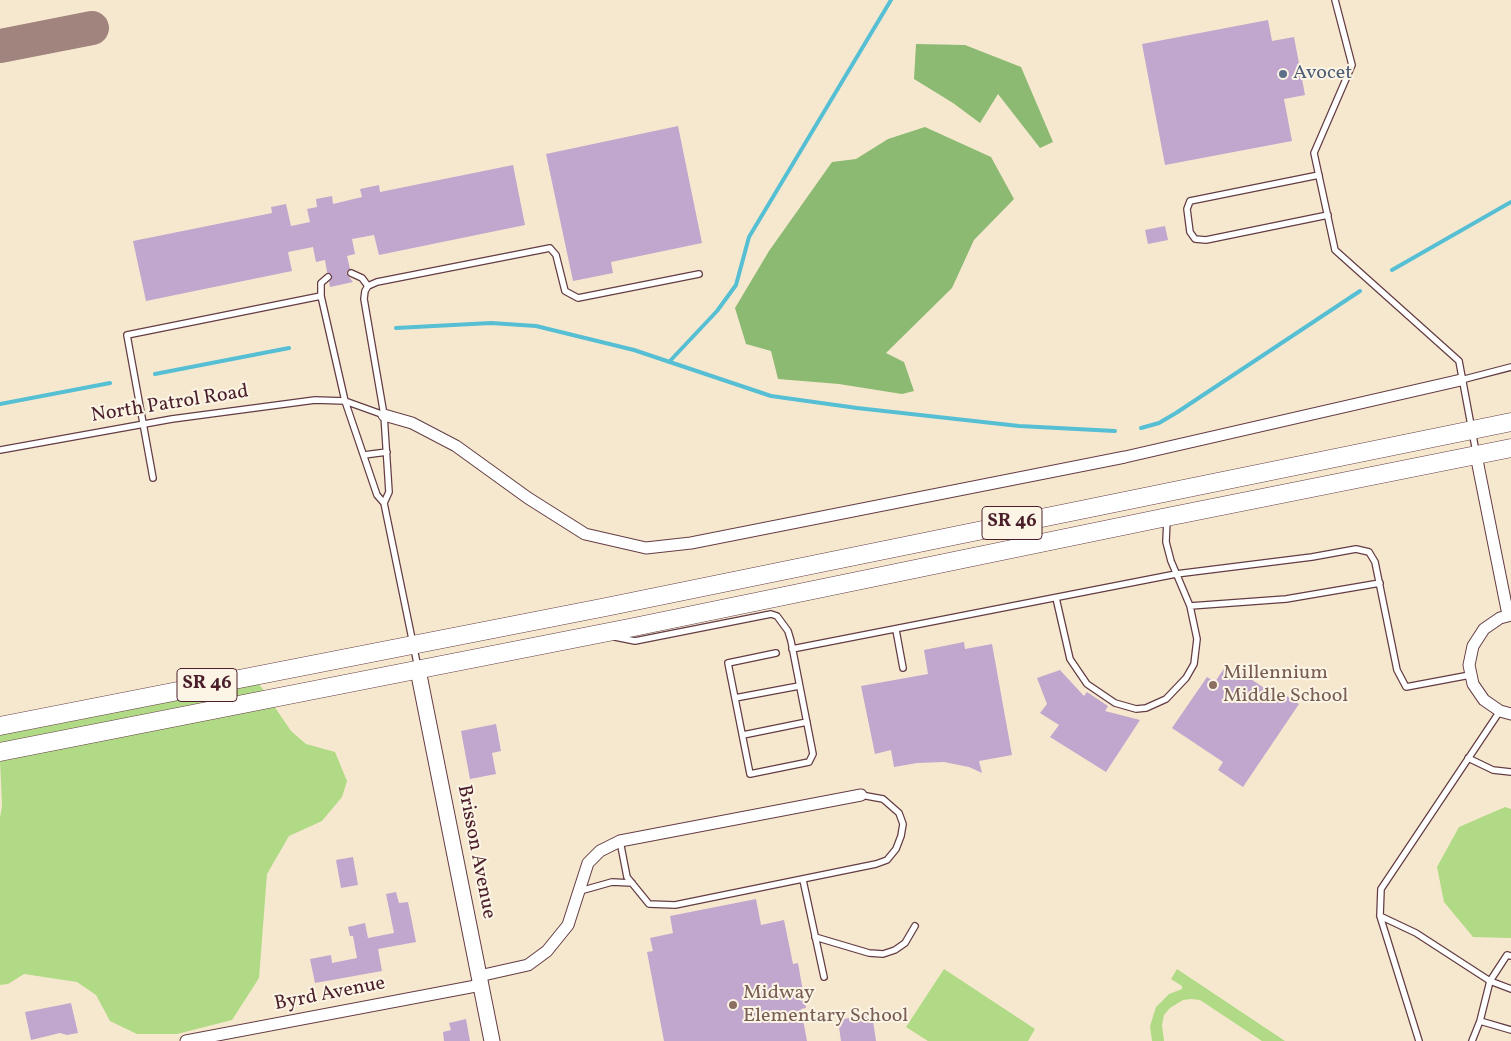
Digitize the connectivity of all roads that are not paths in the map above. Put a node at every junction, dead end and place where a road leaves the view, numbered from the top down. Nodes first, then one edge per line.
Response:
1 (1335, 0) edge
2 (1319, 175) junction
3 (1328, 215) junction
4 (351, 273) dead end
5 (699, 274) dead end
6 (328, 277) dead end
7 (368, 286) junction
8 (321, 296) junction
9 (1511, 367) edge
10 (1461, 380) junction
11 (345, 401) junction
12 (384, 415) junction
13 (1511, 422) edge
14 (143, 424) junction
15 (1472, 430) junction
16 (1511, 448) edge
17 (0, 450) edge
18 (387, 452) junction
19 (364, 455) junction
20 (1476, 455) junction
21 (153, 478) dead end
22 (384, 503) junction
23 (1167, 516) junction
24 (1176, 574) junction
25 (1380, 583) junction
26 (1056, 598) junction
27 (1190, 606) junction
28 (1509, 615) edge
29 (896, 630) junction
30 (601, 634) junction
31 (413, 645) junction
32 (792, 649) junction
33 (776, 653) dead end
34 (903, 668) dead end
35 (418, 670) junction
36 (1470, 675) junction
37 (799, 686) junction
38 (735, 698) junction
39 (1506, 712) edge
40 (807, 722) junction
41 (0, 726) edge
42 (743, 735) junction
43 (0, 752) edge
44 (1468, 758) junction
45 (1511, 772) edge
46 (861, 795) joint
47 (620, 841) junction
48 (803, 880) junction
49 (632, 882) junction
50 (580, 891) junction
51 (1380, 916) junction
52 (914, 926) dead end
53 (815, 937) junction
54 (1511, 956) edge
55 (824, 977) dead end
56 (480, 980) junction
57 (1490, 981) junction
58 (1511, 989) edge
59 (1480, 1021) junction
60 (1511, 1030) edge
61 (186, 1041) edge
62 (492, 1041) edge
63 (1419, 1041) edge
64 (1472, 1041) edge

1 - 2 lane
2 - 3 lane
2 - 3 lane
3 - 10 lane
4 - 7 lane
5 - 7 lane
6 - 8 lane
7 - 12 lane
8 - 11 lane
8 - 14 lane
9 - 10 lane
10 - 12 street
10 - 15 lane
11 - 12 lane, North Patrol Road
11 - 14 lane, North Patrol Road
11 - 19 lane
12 - 18 lane
13 - 15 main road, SR 46
14 - 17 lane, North Patrol Road
14 - 21 lane
15 - 20 lane
15 - 31 main road, SR 46
16 - 20 main road, SR 46
18 - 19 lane
18 - 22 lane
19 - 22 lane
20 - 23 main road, SR 46
20 - 28 street
22 - 31 lane
23 - 24 lane
23 - 30 main road, SR 46
24 - 25 lane
24 - 26 lane
24 - 27 lane
25 - 27 lane
25 - 36 lane
26 - 27 lane
26 - 29 lane
28 - 36 street
29 - 32 lane
29 - 34 lane
30 - 32 lane
30 - 35 main road, SR 46
31 - 35 lane
31 - 41 main road, SR 46
32 - 37 lane
33 - 38 lane
35 - 43 main road, SR 46
35 - 56 street, Brisson Avenue
36 - 39 street
37 - 38 lane
37 - 40 lane
38 - 42 lane
39 - 44 lane
40 - 42 lane
40 - 42 lane
44 - 45 lane
44 - 51 lane
46 - 47 street, Byrd Avenue
46 - 48 lane
47 - 49 lane
47 - 50 street, Byrd Avenue
48 - 49 lane
48 - 53 lane
49 - 50 lane
50 - 56 street, Byrd Avenue
51 - 57 lane
51 - 63 lane
52 - 53 lane
53 - 55 lane
54 - 57 lane
56 - 61 street, Byrd Avenue
56 - 62 street, Brisson Avenue
57 - 58 lane
57 - 59 lane
59 - 60 lane
59 - 64 lane

